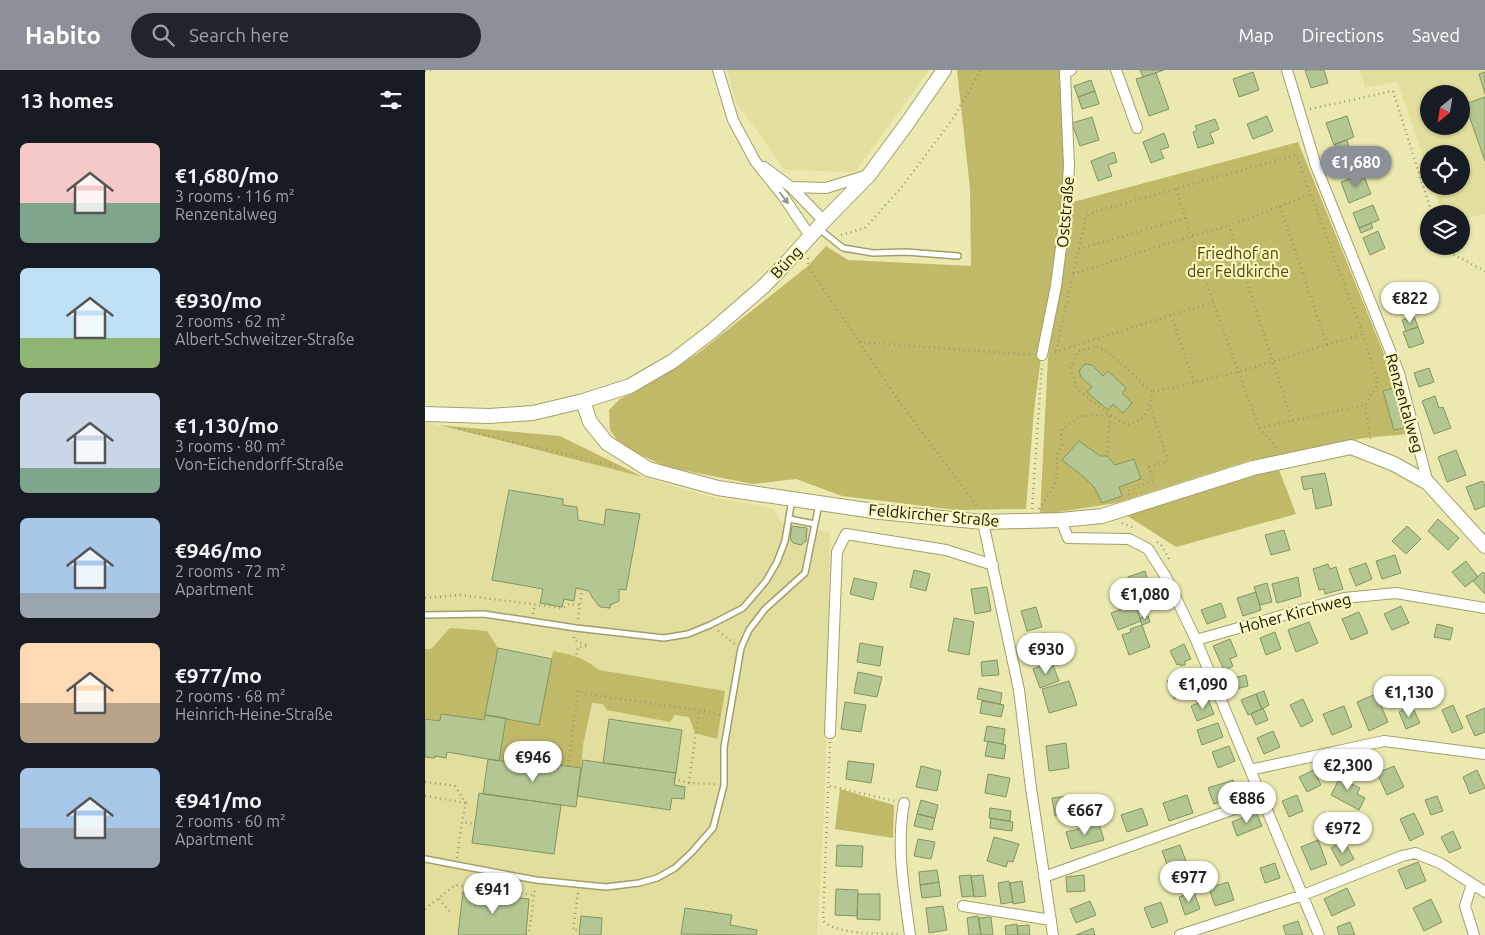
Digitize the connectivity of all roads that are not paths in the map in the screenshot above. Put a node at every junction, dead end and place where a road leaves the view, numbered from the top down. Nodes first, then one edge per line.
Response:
1 (718, 70) edge
2 (944, 70) edge
3 (1071, 70) edge
4 (1116, 70) edge
5 (1287, 70) edge
6 (1137, 128) dead end
7 (755, 161) junction
8 (869, 175) junction
9 (791, 187) junction
10 (817, 228) junction
11 (958, 256) dead end
12 (1042, 355) road end
13 (583, 401) junction
14 (425, 414) edge
15 (1428, 483) junction
16 (793, 499) junction
17 (820, 503) junction
18 (789, 520) junction
19 (1061, 520) junction
20 (983, 522) junction
21 (815, 524) junction
22 (1485, 546) edge
23 (993, 565) junction
24 (1485, 608) edge
25 (425, 615) edge
26 (1196, 640) junction
27 (830, 733) road end
28 (1485, 754) edge
29 (1250, 770) junction
30 (1262, 799) junction
31 (903, 803) road end
32 (425, 859) edge
33 (1044, 878) junction
34 (1472, 884) junction
35 (1485, 892) edge
36 (1303, 894) junction
37 (963, 906) dead end
38 (1051, 920) junction
39 (1197, 932) edge
40 (910, 935) edge
41 (1053, 935) edge
42 (1180, 935) edge
43 (1319, 935) edge
44 (1474, 935) edge

1 - 7 street
2 - 8 street, Büng
3 - 12 street, Oststraße
4 - 6 street
5 - 15 street, Renzentalweg
7 - 9 street
7 -> 10 street
8 - 9 street
8 - 10 street, Büng
9 - 10 street
10 - 11 lane
10 - 13 street, Büng
13 - 14 street, Büng
13 - 16 street, Feldkircher Straße
15 - 19 street, Feldkircher Straße
15 - 22 street, Feldkircher Straße
16 - 17 street, Feldkircher Straße
16 - 18 lane
17 - 20 street, Feldkircher Straße
17 - 21 lane
18 - 21 lane
18 - 25 lane
19 - 20 street, Feldkircher Straße
19 - 26 street
20 - 23 street
21 - 32 lane
23 - 27 street
23 - 33 street
24 - 26 street, Hoher Kirchweg
26 - 29 street
28 - 29 street
29 - 30 street
30 - 33 street
30 - 36 street
31 - 40 street
33 - 38 street
34 - 35 street
34 - 36 street
34 - 44 street
36 - 39 street
36 - 43 street
37 - 38 street
38 - 41 street
39 - 42 street

